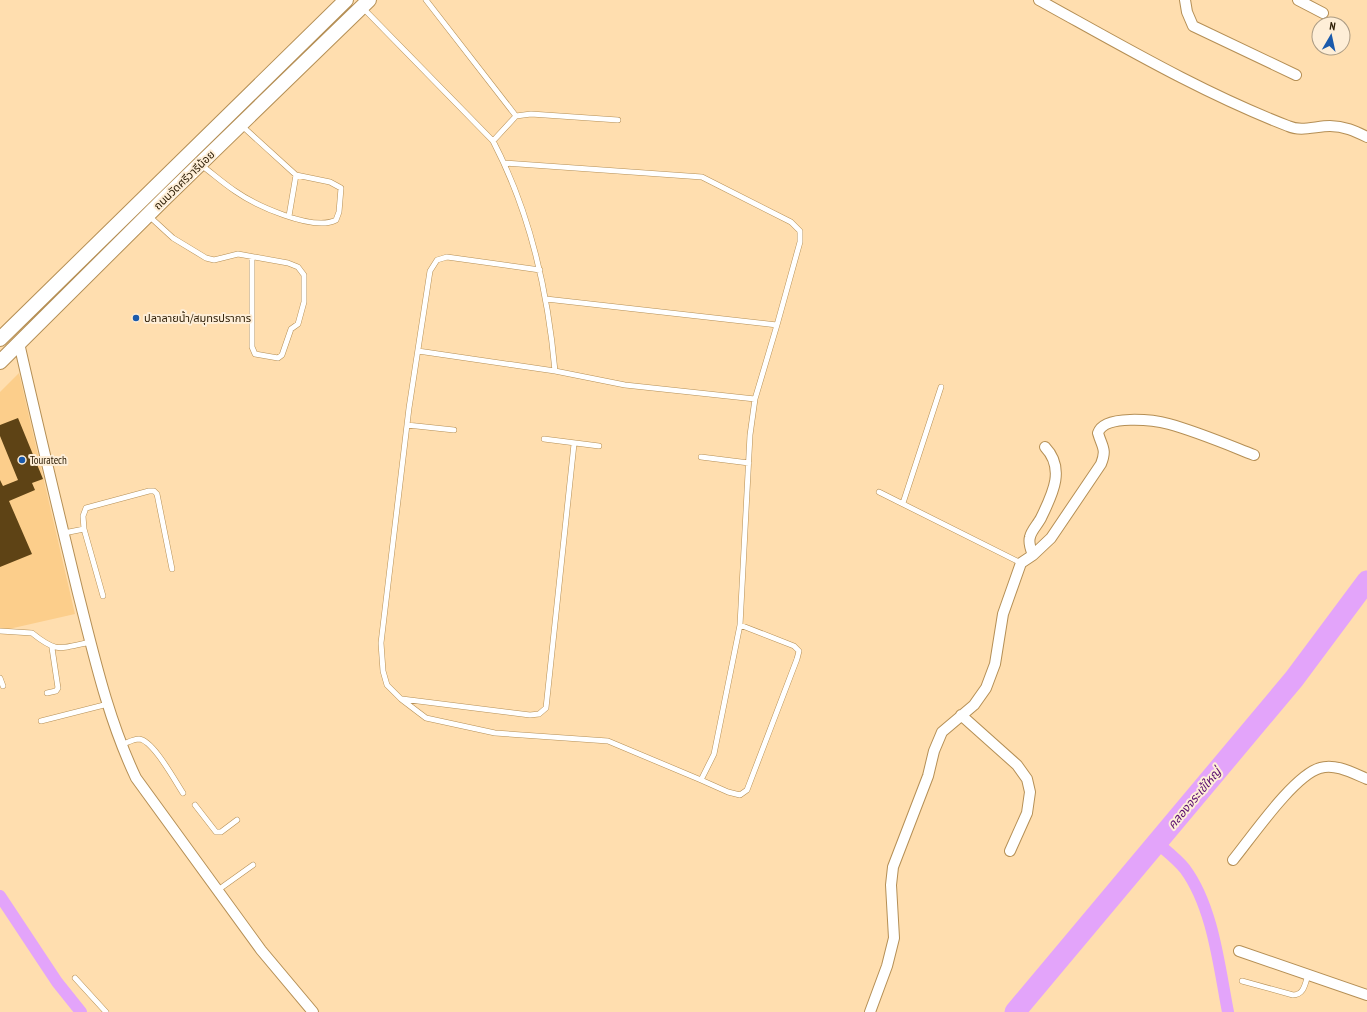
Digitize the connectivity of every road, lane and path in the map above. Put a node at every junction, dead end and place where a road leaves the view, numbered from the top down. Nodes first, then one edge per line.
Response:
1 (346, 0) edge
2 (426, 0) edge
3 (1039, 0) edge
4 (1185, 0) edge
5 (1298, 0) edge
6 (366, 4) edge
7 (1323, 13) dead end
8 (1296, 75) dead end
9 (516, 116) junction
10 (618, 120) dead end
11 (240, 124) junction
12 (1367, 137) edge
13 (493, 141) junction
14 (504, 163) junction
15 (200, 164) junction
16 (296, 175) junction
17 (148, 215) junction
18 (289, 216) junction
19 (252, 257) junction
20 (540, 270) junction
21 (546, 300) junction
22 (28, 312) junction
23 (39, 323) junction
24 (777, 325) junction
25 (0, 339) edge
26 (19, 343) junction
27 (418, 351) junction
28 (0, 362) edge
29 (554, 371) junction
30 (941, 387) dead end
31 (755, 399) junction
32 (407, 425) junction
33 (454, 430) dead end
34 (544, 439) dead end
35 (574, 444) junction
36 (599, 446) dead end
37 (1045, 448) dead end
38 (1254, 454) dead end
39 (702, 457) dead end
40 (749, 463) junction
41 (879, 492) dead end
42 (903, 503) junction
43 (84, 529) junction
44 (64, 534) junction
45 (1033, 555) junction
46 (1021, 563) junction
47 (172, 569) dead end
48 (103, 596) dead end
49 (740, 625) junction
50 (0, 631) edge
51 (90, 642) junction
52 (52, 648) junction
53 (0, 678) edge
54 (3, 686) dead end
55 (47, 693) dead end
56 (401, 699) junction
57 (108, 704) junction
58 (961, 715) junction
59 (41, 721) dead end
60 (121, 745) junction
61 (1367, 779) edge
62 (701, 780) junction
63 (183, 792) dead end
64 (195, 805) dead end
65 (237, 820) dead end
66 (1010, 851) dead end
67 (1233, 860) dead end
68 (253, 865) dead end
69 (218, 890) junction
70 (1238, 950) dead end
71 (1308, 975) junction
72 (75, 978) dead end
73 (1242, 981) dead end
74 (1367, 996) edge
75 (106, 1012) edge
76 (313, 1012) edge
77 (870, 1012) edge

1 - 22 main road, ถนนวัดศรีวารีน้อย
2 - 9 lane
3 - 12 street
4 - 8 street
5 - 7 street
6 - 11 main road, ถนนวัดศรีวารีน้อย
6 - 13 lane
9 - 10 lane
9 - 13 lane
11 - 15 main road, ถนนวัดศรีวารีน้อย
11 - 16 lane
13 - 14 lane
14 - 20 lane
14 - 24 lane
15 - 17 main road, ถนนวัดศรีวารีน้อย
15 - 18 lane
16 - 18 lane
16 - 18 lane
17 - 19 lane
17 - 23 main road, ถนนวัดศรีวารีน้อย
19 - 19 lane
20 - 21 lane
20 - 27 lane
21 - 24 lane
21 - 29 lane
22 - 23 main road
22 - 25 main road, ถนนวัดศรีวารีน้อย
23 - 26 main road, ถนนวัดศรีวารีน้อย
24 - 31 lane
26 - 28 main road, ถนนวัดศรีวารีน้อย
26 - 44 street
27 - 29 lane
27 - 32 lane
29 - 31 lane
30 - 42 lane
31 - 40 lane
32 - 33 lane
32 - 56 lane
34 - 35 lane
35 - 36 lane
35 - 56 lane
37 - 45 street
38 - 45 street
39 - 40 lane
40 - 49 lane
41 - 42 lane
42 - 46 lane
43 - 44 lane
43 - 47 lane
43 - 48 lane
44 - 51 street
45 - 46 street
46 - 58 street
49 - 62 lane
49 - 62 lane
50 - 52 lane
51 - 52 lane
51 - 57 street
52 - 55 lane
53 - 54 lane
56 - 62 lane
57 - 59 lane
57 - 60 street
58 - 66 street
58 - 77 street
60 - 63 lane
60 - 69 street
61 - 67 street
64 - 65 lane
68 - 69 lane
69 - 76 street
70 - 71 street
71 - 73 lane
71 - 74 street
72 - 75 lane

